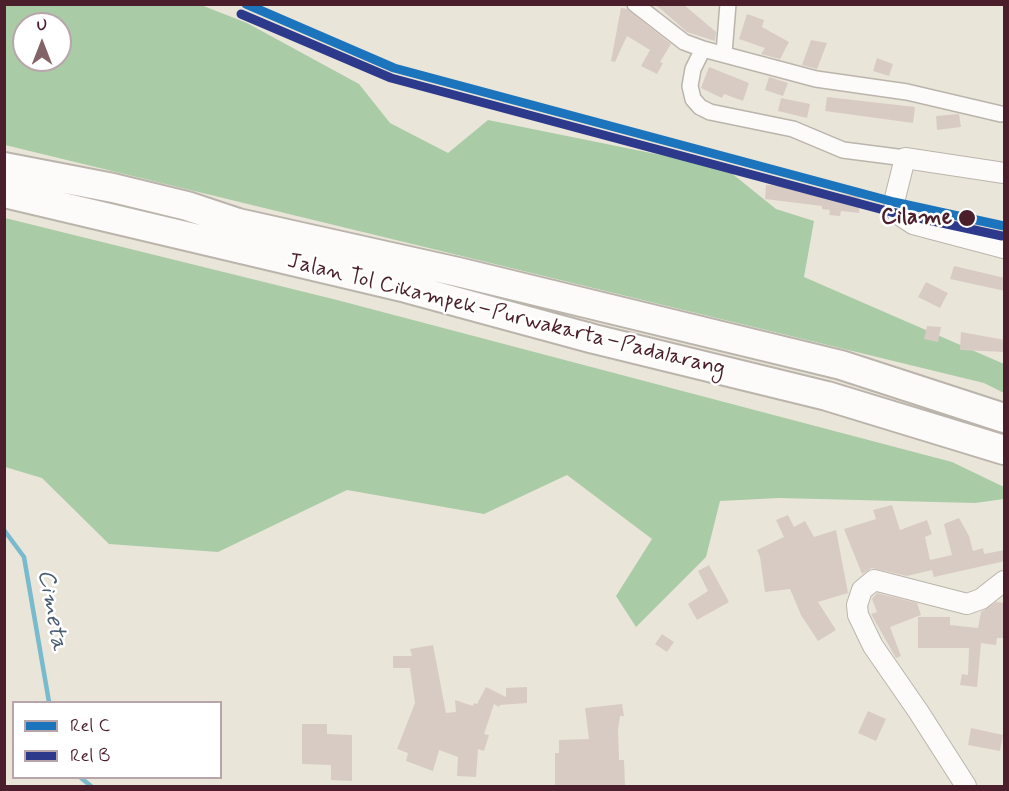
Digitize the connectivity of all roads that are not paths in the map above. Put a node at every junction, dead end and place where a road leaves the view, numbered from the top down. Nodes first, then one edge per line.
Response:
1 (635, 4) edge
2 (728, 4) edge
3 (703, 49) junction
4 (724, 52) junction
5 (1001, 114) dead end
6 (905, 158) junction
7 (4, 167) edge
8 (1005, 173) edge
9 (4, 193) edge
10 (1005, 248) edge
11 (1005, 418) edge
12 (1005, 450) edge
13 (1005, 582) edge
14 (966, 786) edge

1 - 3 street
2 - 4 street
3 - 4 street
3 - 6 street
4 - 5 street
6 - 8 street
6 - 10 street
7 - 11 highway, Jalan Tol Cikampek–Purwakarta–Padalarang
9 - 12 highway, Jalan Tol Cikampek–Purwakarta–Padalarang
13 - 14 street

